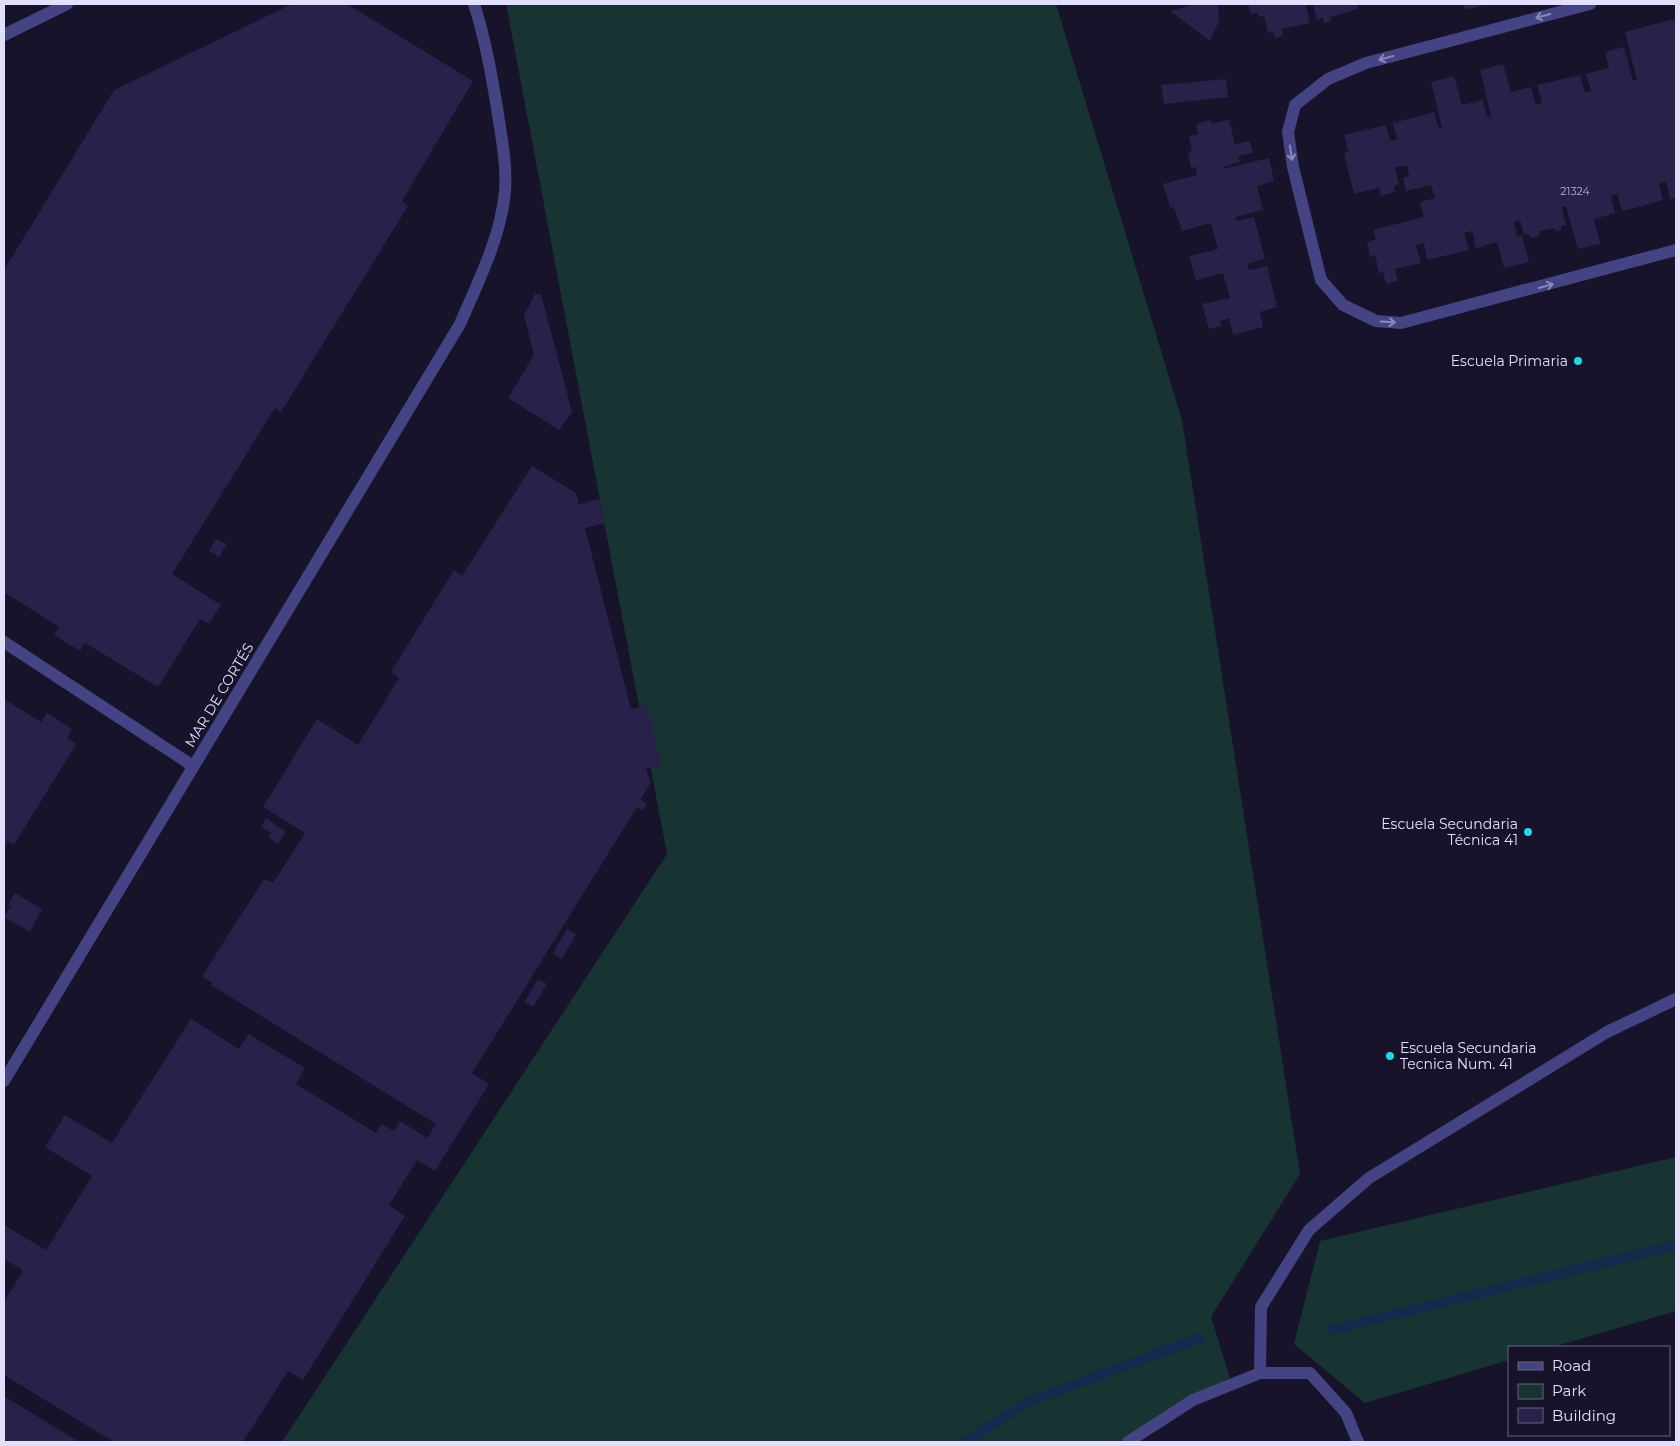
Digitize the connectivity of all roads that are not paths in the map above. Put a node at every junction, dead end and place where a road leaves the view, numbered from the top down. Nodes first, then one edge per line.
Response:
1 (67, 4) edge
2 (474, 4) edge
3 (1590, 4) edge
4 (4, 35) edge
5 (1676, 250) edge
6 (4, 642) edge
7 (193, 766) junction
8 (1676, 999) edge
9 (4, 1081) edge
10 (1260, 1373) junction
11 (1128, 1442) edge
12 (1358, 1442) edge

1 - 4 street
2 - 7 street, MAR DE CORTÉS
3 -> 5 street
6 - 7 street
7 - 9 street, MAR DE CORTÉS
8 - 10 street
10 - 11 street
10 - 12 street

